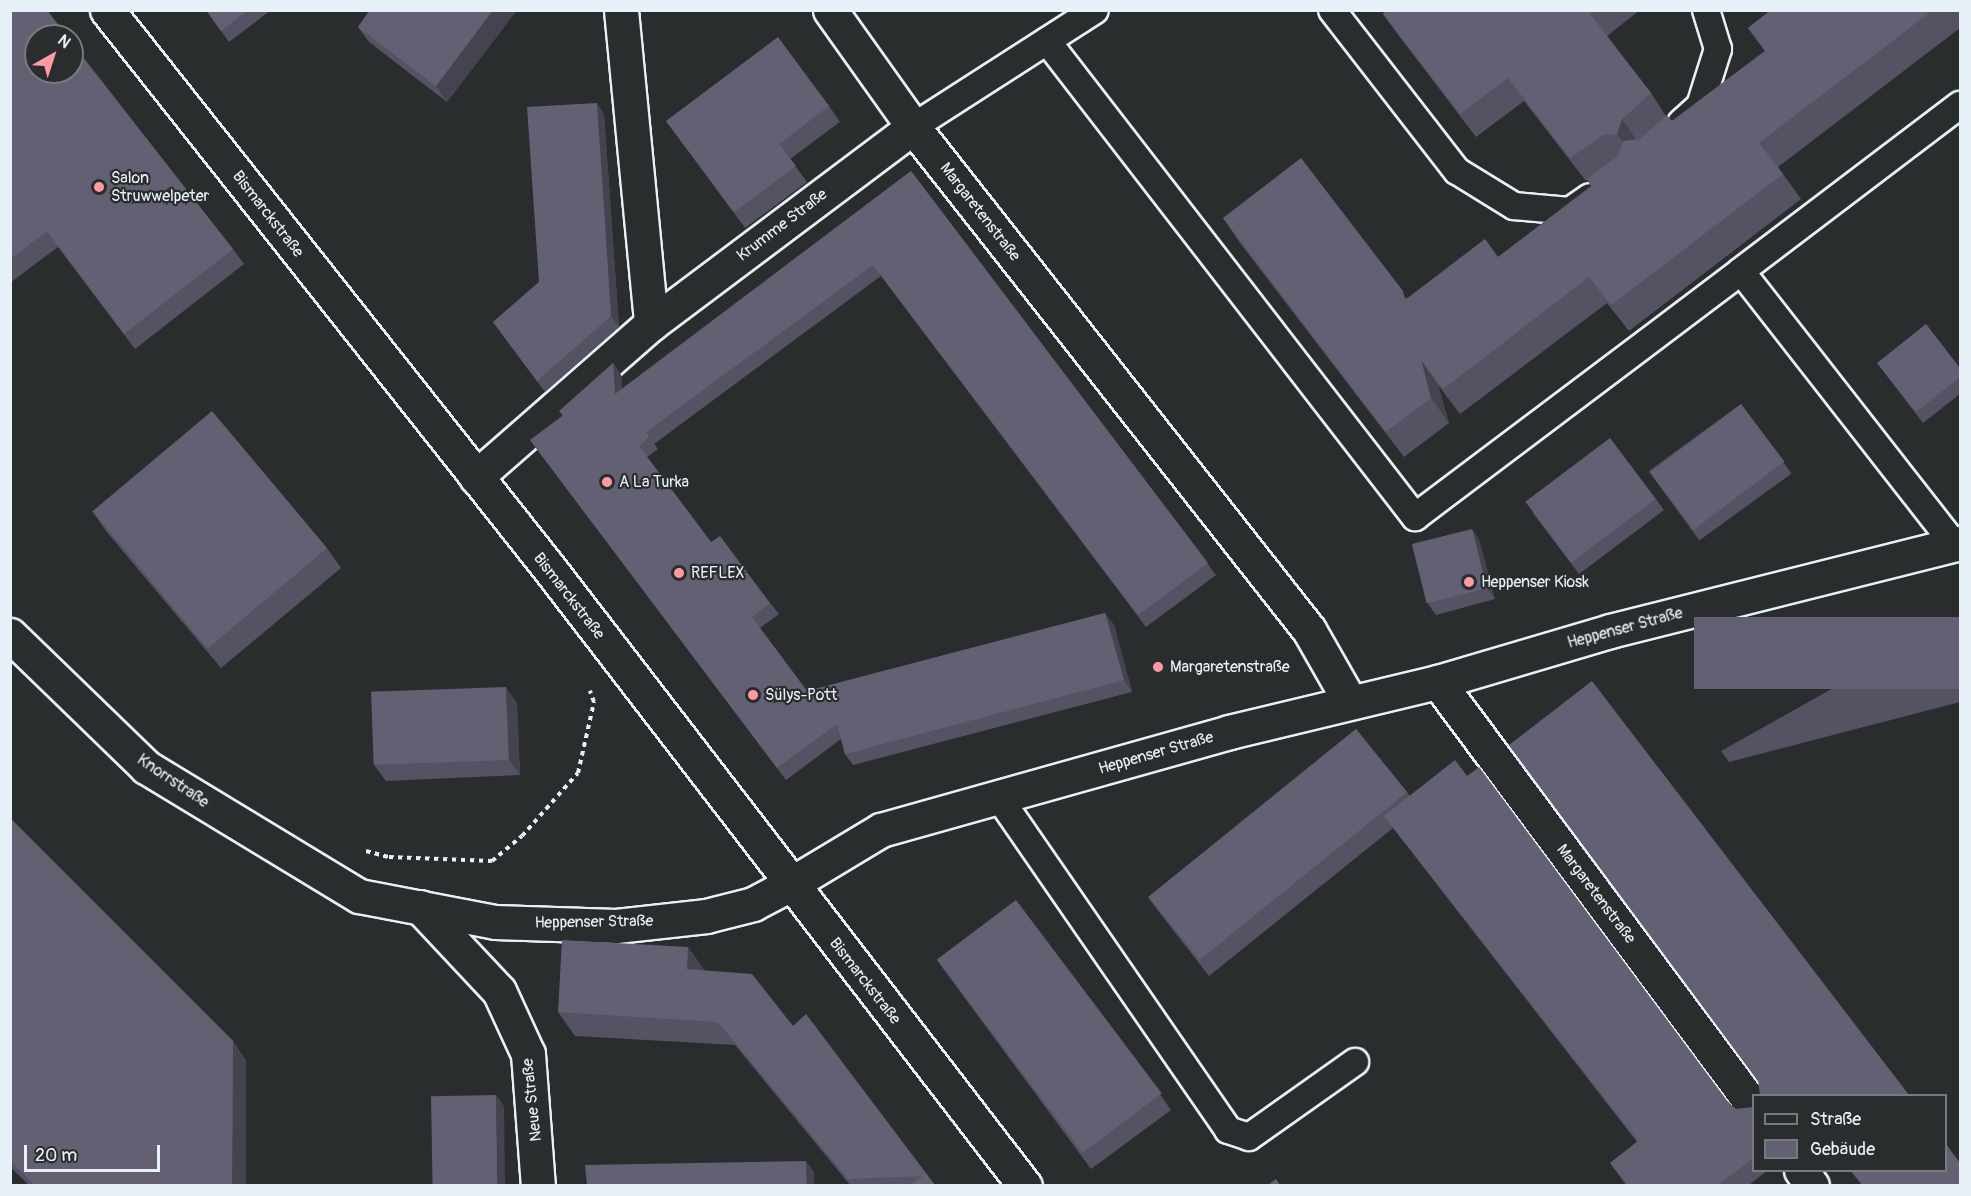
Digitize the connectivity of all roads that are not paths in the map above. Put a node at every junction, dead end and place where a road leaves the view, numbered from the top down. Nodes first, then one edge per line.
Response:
1 (107, 10) edge
2 (621, 10) edge
3 (830, 10) edge
4 (1095, 10) edge
5 (1332, 10) edge
6 (1706, 10) edge
7 (1047, 41) junction
8 (1960, 105) edge
9 (912, 127) junction
10 (1666, 137) edge
11 (1608, 184) edge
12 (1741, 271) junction
13 (651, 324) junction
14 (476, 477) junction
15 (1957, 544) edge
16 (10, 635) edge
17 (1438, 682) junction
18 (1348, 700) junction
19 (1000, 799) junction
20 (791, 884) junction
21 (359, 896) joint
22 (420, 907) junction
23 (1355, 1062) dead end
24 (1752, 1104) edge
25 (1802, 1172) edge
26 (538, 1185) edge
27 (1025, 1185) edge
28 (1812, 1185) edge

1 - 14 street, Bismarckstraße
2 - 13 street
3 - 9 street, Margaretenstraße
4 - 7 lane
5 - 11 lane
6 - 10 lane
7 - 9 lane
7 - 12 lane
8 - 12 lane
9 - 13 street, Krumme Straße
9 - 18 street, Margaretenstraße
12 - 15 lane
13 - 14 street, Krumme Straße
14 - 20 street, Bismarckstraße
15 - 17 street, Heppenser Straße
16 - 21 street, Knorrstraße
17 - 18 street, Heppenser Straße
17 - 24 street, Margaretenstraße
18 - 19 street, Heppenser Straße
19 - 20 street, Heppenser Straße
19 - 23 lane
20 - 22 street, Heppenser Straße
20 - 27 street, Bismarckstraße
21 - 22 street, Heppenser Straße
22 - 26 street, Neue Straße
25 - 28 street

